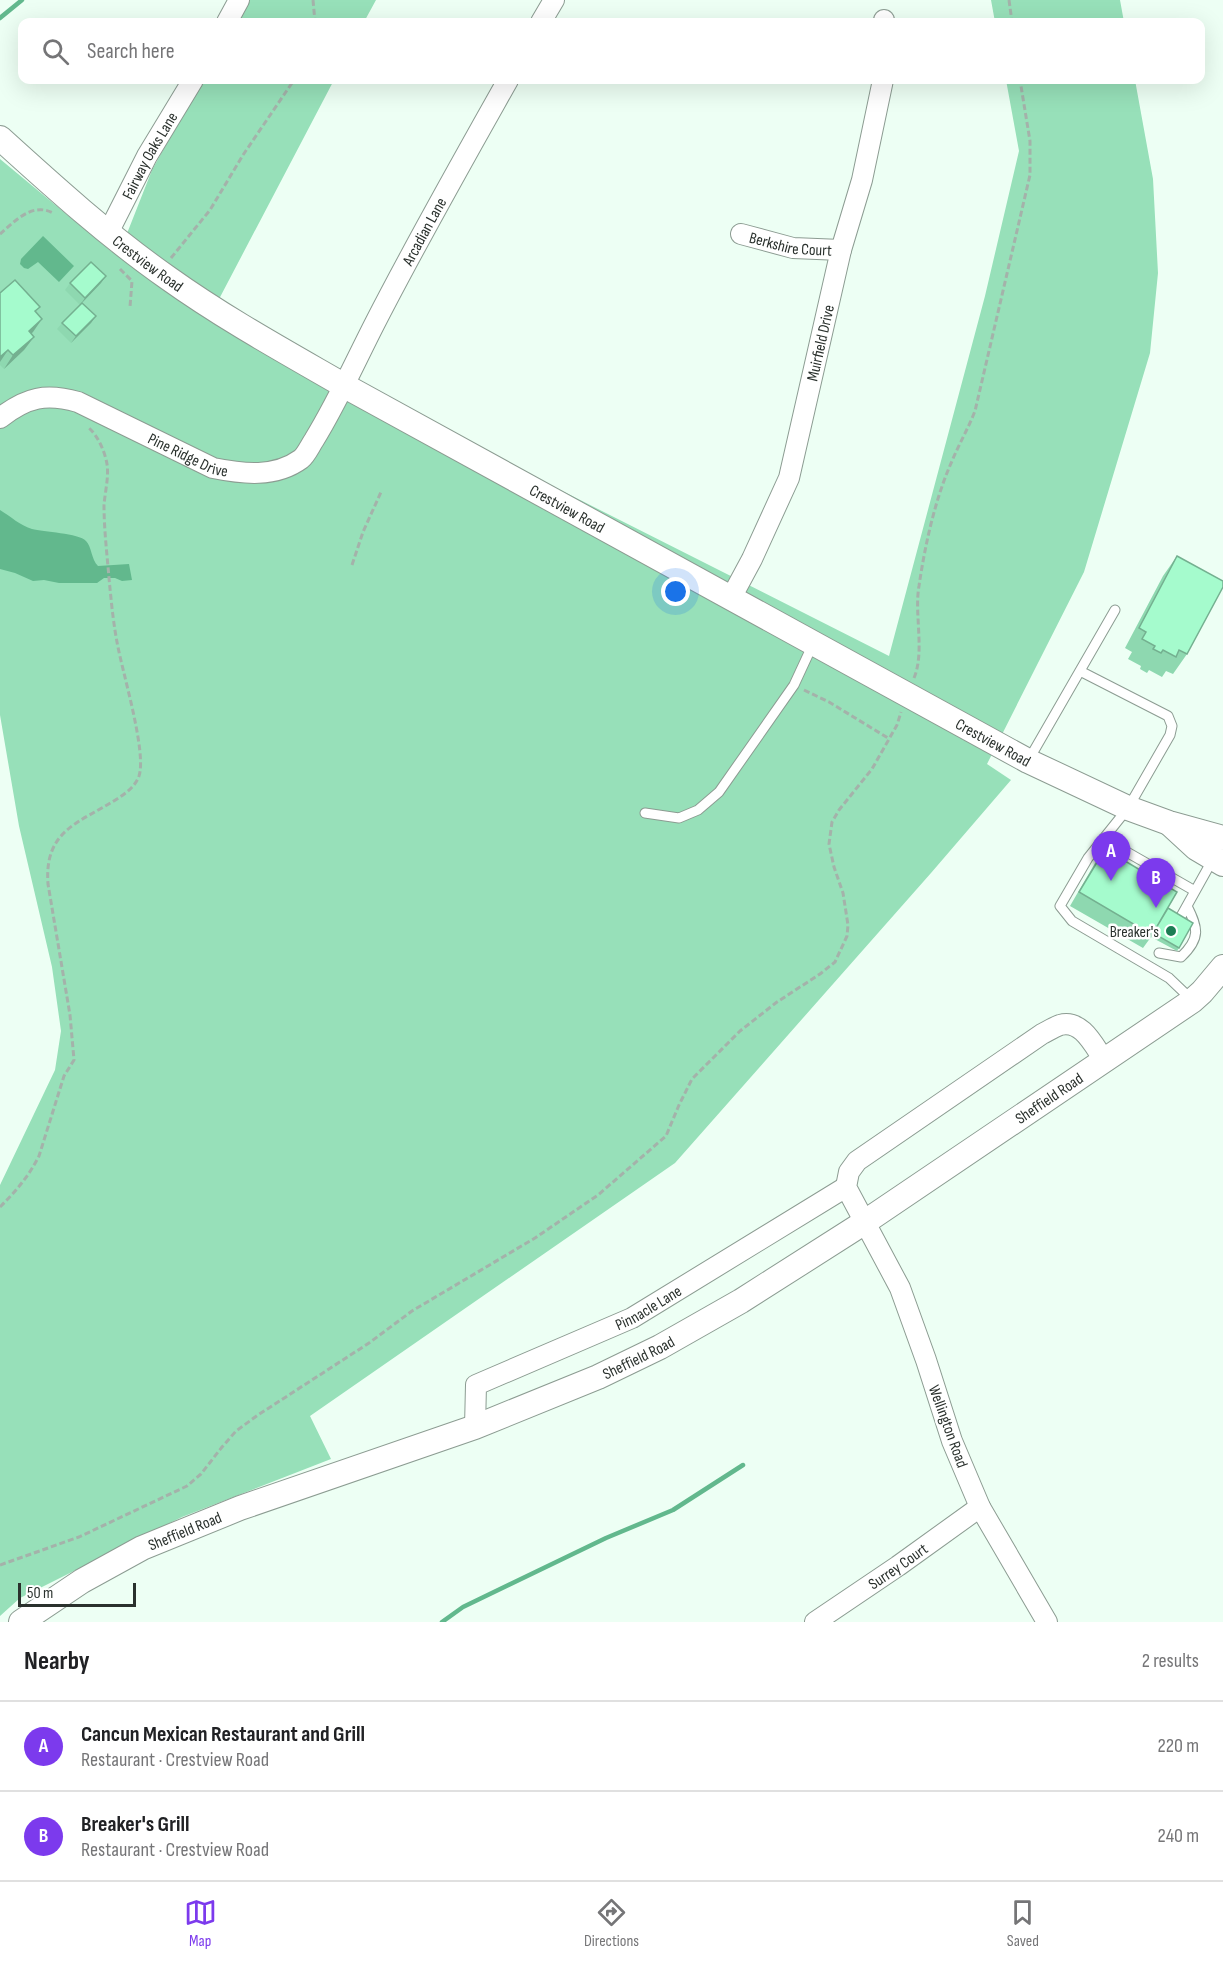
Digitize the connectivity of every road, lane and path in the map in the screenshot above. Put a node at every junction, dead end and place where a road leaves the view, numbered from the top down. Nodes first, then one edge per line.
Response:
1 (239, 0) edge
2 (314, 0) edge
3 (554, 0) edge
4 (1009, 0) edge
5 (229, 18) edge
6 (315, 18) edge
7 (543, 18) edge
8 (1011, 18) edge
9 (191, 84) edge
10 (291, 84) edge
11 (506, 84) edge
12 (882, 84) edge
13 (1021, 84) edge
14 (0, 138) edge
15 (54, 214) dead end
16 (108, 233) junction
17 (0, 234) edge
18 (741, 234) dead end
19 (841, 250) junction
20 (112, 262) dead end
21 (155, 269) junction
22 (132, 281) junction
23 (130, 307) dead end
24 (343, 385) junction
25 (0, 418) edge
26 (81, 424) dead end
27 (381, 492) dead end
28 (352, 565) dead end
29 (731, 598) junction
30 (1115, 610) dead end
31 (813, 643) junction
32 (1080, 671) junction
33 (794, 685) junction
34 (908, 694) junction
35 (888, 738) junction
36 (1028, 760) junction
37 (1128, 808) junction
38 (645, 813) dead end
39 (1104, 839) junction
40 (1220, 854) edge
41 (1196, 891) junction
42 (1187, 906) junction
43 (1179, 920) edge
44 (1151, 967) junction
45 (1223, 967) edge
46 (1206, 993) edge
47 (1104, 1060) junction
48 (846, 1187) junction
49 (0, 1207) edge
50 (866, 1222) junction
51 (475, 1427) junction
52 (980, 1507) junction
53 (0, 1565) edge
54 (21, 1622) edge
55 (815, 1622) edge
56 (1047, 1622) edge

1 - 5 street
2 - 6 path
3 - 7 street
4 - 8 path
9 - 16 street, Fairway Oaks Lane
10 - 21 path
11 - 24 street, Arcadian Lane
12 - 19 street, Muirfield Drive
13 - 34 path
14 - 16 street, Crestview Road
15 - 17 path
16 - 21 street, Crestview Road
18 - 19 street, Berkshire Court
19 - 29 street, Muirfield Drive
20 - 22 path
21 - 22 path
21 - 24 street, Crestview Road
22 - 23 path
24 - 25 street, Pine Ridge Drive
24 - 29 street, Crestview Road
26 - 49 path
27 - 28 path
29 - 31 street, Crestview Road
30 - 32 lane
31 - 33 lane
31 - 34 street, Crestview Road
32 - 36 lane
32 - 37 lane
33 - 35 path
33 - 38 lane
34 - 35 path
34 - 36 street, Crestview Road
35 - 53 path
36 - 37 street, Crestview Road
37 - 39 lane
37 - 40 street, Crestview Road
39 - 41 lane
39 - 44 lane
40 - 41 lane
41 - 42 lane
42 - 43 lane
42 - 44 lane
44 - 46 lane
45 - 46 street, Sheffield Road
46 - 47 street, Sheffield Road
47 - 48 street
47 - 50 street, Sheffield Road
48 - 50 street
48 - 51 street, Pinnacle Lane
50 - 51 street, Sheffield Road
50 - 52 street, Wellington Road
51 - 54 street, Sheffield Road
52 - 55 street, Surrey Court
52 - 56 street, Wellington Road

